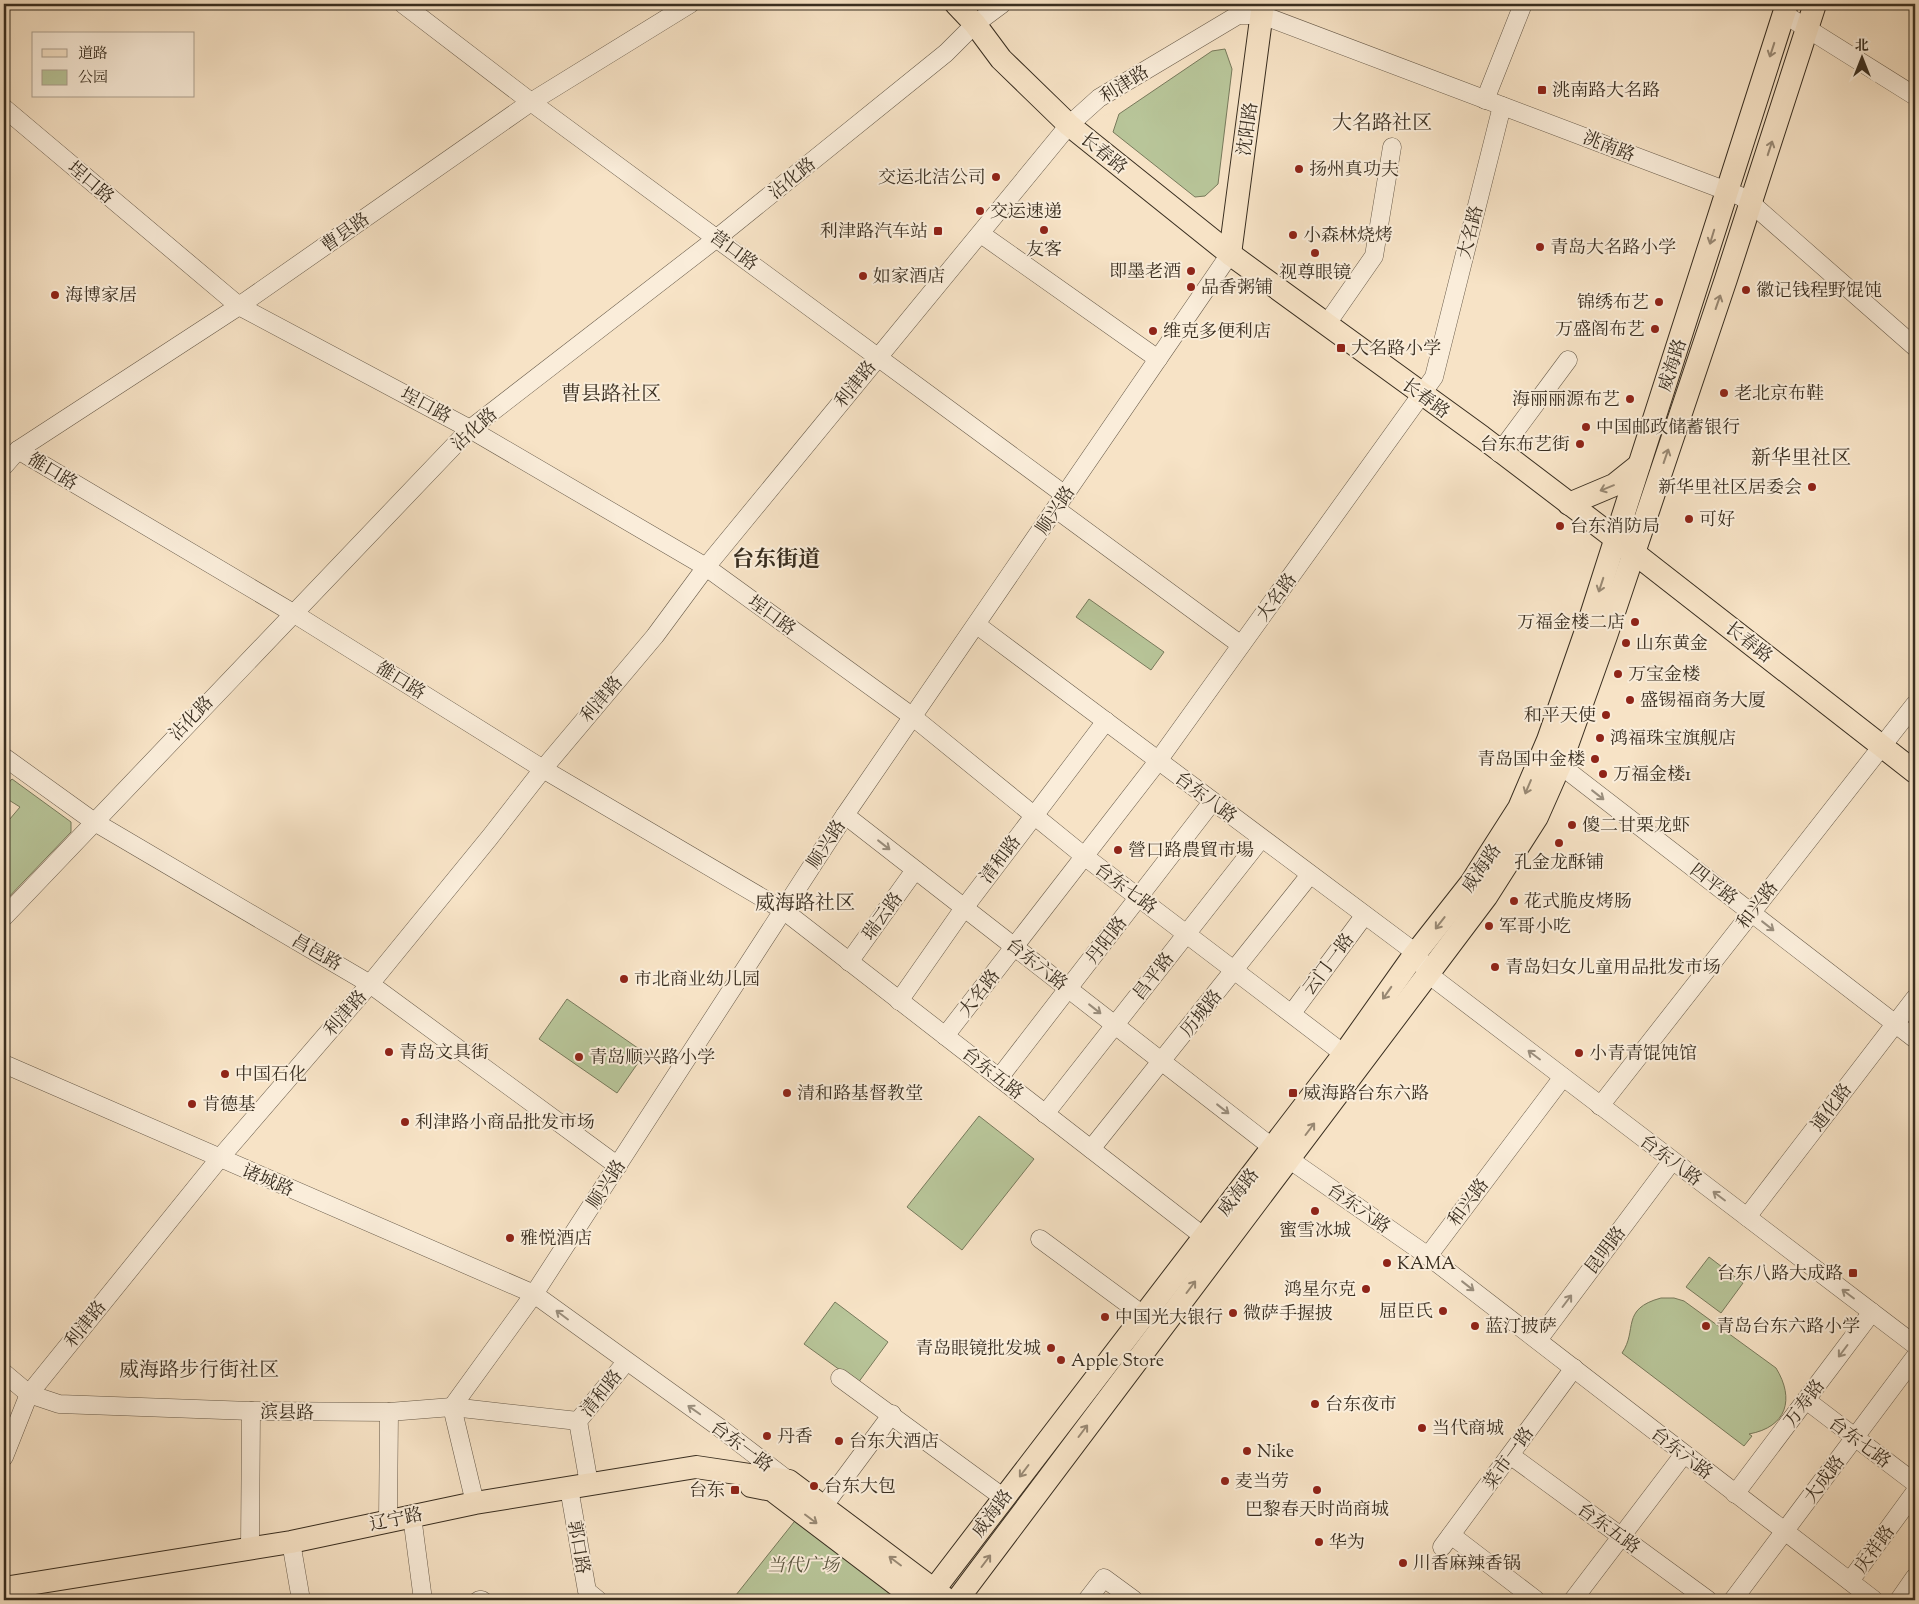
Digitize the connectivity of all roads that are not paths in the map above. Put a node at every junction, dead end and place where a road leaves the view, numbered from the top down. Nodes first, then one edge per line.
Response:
1 (403, 4) edge
2 (690, 4) edge
3 (956, 4) edge
4 (1002, 4) edge
5 (1523, 4) edge
6 (1815, 4) edge
7 (1263, 9) edge
8 (1785, 9) edge
9 (975, 24) junction
10 (1808, 27) junction
11 (1915, 96) edge
12 (1485, 100) junction
13 (531, 102) junction
14 (1502, 106) junction
15 (4, 108) edge
16 (1070, 125) junction
17 (1392, 147) dead end
18 (1726, 190) junction
19 (1752, 204) junction
20 (981, 234) junction
21 (717, 238) junction
22 (1230, 254) junction
23 (239, 306) junction
24 (1326, 325) junction
25 (1915, 347) edge
26 (878, 356) junction
27 (1158, 359) junction
28 (1568, 360) dead end
29 (1421, 395) junction
30 (470, 429) junction
31 (18, 450) junction
32 (1499, 453) junction
33 (1639, 465) junction
34 (4, 466) edge
35 (1060, 502) junction
36 (1569, 504) junction
37 (1616, 538) junction
38 (1633, 552) junction
39 (706, 567) junction
40 (293, 613) junction
41 (976, 627) junction
42 (1241, 645) junction
43 (1915, 704) edge
44 (913, 717) junction
45 (1105, 723) junction
46 (1882, 746) junction
47 (4, 757) edge
48 (1156, 763) junction
49 (1560, 765) junction
50 (543, 769) junction
51 (1915, 772) edge
52 (1211, 804) junction
53 (845, 815) junction
54 (1034, 815) junction
55 (93, 821) junction
56 (1260, 841) junction
57 (1084, 856) junction
58 (915, 870) junction
59 (1308, 878) junction
60 (1139, 898) junction
61 (964, 908) junction
62 (783, 910) junction
63 (1751, 913) junction
64 (4, 917) edge
65 (1363, 918) junction
66 (1187, 934) junction
67 (1016, 947) junction
68 (1414, 956) junction
69 (849, 962) junction
70 (1235, 970) junction
71 (1428, 974) junction
72 (370, 984) junction
73 (1068, 989) junction
74 (1915, 998) edge
75 (899, 1001) junction
76 (1292, 1013) junction
77 (1895, 1024) junction
78 (1115, 1025) junction
79 (945, 1036) junction
80 (1915, 1039) edge
81 (1344, 1054) junction
82 (1162, 1061) junction
83 (4, 1064) edge
84 (1563, 1077) junction
85 (999, 1078) junction
86 (1600, 1106) junction
87 (1045, 1114) junction
88 (1091, 1149) junction
89 (1281, 1153) junction
90 (219, 1159) junction
91 (1672, 1160) junction
92 (618, 1166) junction
93 (1747, 1217) junction
94 (1203, 1236) junction
95 (1040, 1239) dead end
96 (1428, 1256) junction
97 (534, 1294) junction
98 (1872, 1312) junction
99 (1143, 1315) junction
100 (1538, 1340) junction
101 (1915, 1344) edge
102 (1915, 1357) edge
103 (626, 1362) junction
104 (1574, 1368) junction
105 (4, 1373) edge
106 (840, 1378) dead end
107 (29, 1394) junction
108 (1806, 1400) junction
109 (452, 1407) junction
110 (251, 1411) junction
111 (389, 1412) junction
112 (892, 1414) junction
113 (578, 1421) junction
114 (1855, 1438) junction
115 (1684, 1454) junction
116 (1510, 1455) junction
117 (4, 1456) edge
118 (1915, 1483) edge
119 (781, 1485) junction
120 (576, 1490) junction
121 (1915, 1492) edge
122 (1735, 1494) junction
123 (1004, 1498) junction
124 (475, 1503) junction
125 (823, 1507) junction
126 (388, 1521) junction
127 (413, 1521) junction
128 (1784, 1532) junction
129 (1622, 1537) junction
130 (292, 1546) junction
131 (250, 1548) junction
132 (1915, 1577) edge
133 (1850, 1582) junction
134 (5, 1595) edge
135 (931, 1598) edge
136 (301, 1600) edge
137 (423, 1600) edge
138 (598, 1600) edge
139 (957, 1600) edge
140 (1087, 1600) edge
141 (1134, 1600) edge
142 (1536, 1600) edge
143 (1573, 1600) edge
144 (1708, 1600) edge
145 (1733, 1600) edge
146 (1874, 1600) edge
147 (1899, 1600) edge

1 - 13 street, 营口路
2 - 13 street, 曹县路
3 - 9 main road, 长春路
4 - 9 street, 沾化路
5 - 12 street
6 - 10 main road, 威海路
7 - 12 street, 洮南路
7 - 16 street, 利津路
7 - 22 main road, 沈阳路
8 - 10 street
8 -> 18 main road, 威海路
9 - 16 main road, 长春路
9 - 21 street, 沾化路
10 - 11 street
19 -> 10 main road, 威海路
12 - 14 street, 洮南路
13 - 21 street, 营口路
13 - 23 street, 曹县路
14 - 18 street, 洮南路
14 - 29 street, 大名路
15 - 23 street, 埕口路
16 - 20 street, 利津路
16 - 22 main road, 长春路
17 - 24 street
18 - 19 street, 洮南路
18 -> 33 main road, 威海路
19 - 25 street, 洮南路
38 -> 19 main road, 威海路
20 - 26 street, 利津路
20 - 27 street
21 - 26 street, 营口路
21 - 30 street, 沾化路
22 - 24 main road, 长春路
22 - 27 street, 顺兴路
23 - 30 street, 埕口路
23 - 31 street, 曹县路
24 - 29 main road, 长春路
26 - 35 street, 营口路
26 - 39 street, 利津路
27 - 35 street, 顺兴路
28 - 32 street
29 - 32 main road, 长春路
29 - 42 street, 大名路
30 - 39 street, 埕口路
30 - 40 street, 沾化路
31 - 34 street, 曹县路
31 - 40 street, 雒口路
32 - 36 main road, 长春路
33 -> 36 main road
33 - 37 main road, 威海路
35 - 41 street, 顺兴路
35 - 42 street, 营口路
36 - 37 main road, 长春路
37 - 38 main road, 长春路
37 -> 68 main road, 威海路
38 - 46 main road, 长春路
38 - 49 main road, 威海路
39 - 44 street, 埕口路
39 - 50 street, 利津路
40 - 50 street, 雒口路
40 - 55 street, 沾化路
41 - 44 street, 顺兴路
41 - 45 street, 台东八路
42 - 48 street, 大名路
43 - 46 street, 和兴路
44 - 53 street, 顺兴路
44 - 54 street, 台东七路
45 - 48 street, 台东八路
45 - 54 street, 清和路
46 - 51 main road, 长春路
46 - 63 street, 和兴路
47 - 55 street, 昌邑路
48 - 52 street, 台东八路
48 - 57 street, 大名路
49 -> 63 street, 四平路
49 - 71 main road, 威海路
50 - 62 street, 雒口路
50 - 72 street, 利津路
52 - 56 street, 台东八路
52 - 60 street, 丹阳路
53 -> 58 street, 台东六路
53 - 62 street, 顺兴路
54 - 57 street, 台东七路
54 - 61 street, 清和路
55 - 64 street, 沾化路
55 - 72 street, 昌邑路
56 - 59 street, 台东八路
56 - 66 street, 昌平路
57 - 60 street, 台东七路
57 - 67 street, 大名路
58 - 61 street, 台东六路
58 - 69 street, 瑞云路
59 - 65 street, 台东八路
59 - 70 street, 历城路
60 - 66 street, 台东七路
60 - 73 street, 丹阳路
61 - 67 street, 台东六路
61 - 75 street, 清和路
62 - 69 street, 台东五路
62 - 92 street, 顺兴路
63 -> 77 street, 四平路
63 - 86 street, 和兴路
65 - 68 street, 台东八路
65 - 76 street, 云门一路
66 - 70 street, 台东七路
66 - 78 street, 昌平路
67 - 73 street, 台东六路
67 - 79 street, 大名路
68 - 71 street, 台东八路
68 -> 81 main road, 威海路
69 - 75 street, 台东五路
70 - 76 street, 台东七路
70 - 82 street, 历城路
84 -> 71 street, 台东八路
89 -> 71 main road, 威海路
72 - 90 street, 利津路
72 - 92 street, 昌邑路
73 -> 78 street, 台东六路
73 - 85 street, 丹阳路
74 - 77 street, 通化路
75 - 79 street, 台东五路
76 - 81 street, 台东七路
77 - 80 street, 四平路
77 - 93 street, 通化路
78 - 82 street, 台东六路
78 - 87 street, 昌平路
79 - 85 street, 台东五路
81 - 89 main road, 威海路
82 - 88 street, 历城路
82 -> 89 street, 台东六路
83 - 90 street, 诸城路
84 - 86 street, 台东八路
84 - 96 street, 和兴路
85 - 87 street, 台东五路
86 - 91 street, 台东八路
87 - 88 street, 台东五路
88 - 94 street, 台东五路
89 - 94 main road, 威海路
89 - 96 street, 台东六路
139 -> 89 main road, 威海路
90 - 97 street, 诸城路
90 - 107 street, 利津路
93 -> 91 street, 台东八路
100 -> 91 street, 昆明路
92 - 97 street, 顺兴路
98 -> 93 street, 台东八路
94 - 99 main road, 威海路
95 - 99 street
96 -> 100 street, 台东六路
103 -> 97 street, 台东一路
97 - 109 street, 顺兴路
98 - 101 street, 台东八路
98 -> 108 street, 万寿路
99 -> 123 main road, 威海路
100 - 104 street, 台东六路
102 - 114 street, 大成路
103 - 113 street, 清和路
119 -> 103 street, 台东一路
104 - 115 street, 台东六路
104 - 116 street, 菜市一路
105 - 107 street, 滨县路
106 - 112 street
107 - 110 street, 滨县路
107 - 117 street, 利津路
108 - 114 street, 台东七路
108 - 122 street, 万寿路
109 - 111 street, 滨县路
109 - 113 street, 滨县路
109 - 124 street
110 - 111 street, 滨县路
110 - 131 street
111 - 126 street
112 - 123 street
112 - 125 street
113 - 120 street, 清和路
114 - 118 street, 台东七路
114 - 128 street, 大成路
115 - 122 street, 台东六路
115 - 129 street
116 - 129 street, 台东五路
116 - 142 street, 菜市一路
119 - 120 main road, 辽宁路
119 - 125 main road, 台东一路
119 -> 135 main road, 台东一路
120 - 124 main road, 辽宁路
120 - 127 main road, 辽宁路
120 - 138 street, 郭口路
121 - 133 street, 庆祥路
122 - 128 street, 台东六路
123 - 135 main road, 威海路
124 - 127 main road, 辽宁路
135 -> 125 main road, 台东一路
126 - 127 main road, 辽宁路
126 - 130 main road, 辽宁路
127 - 130 main road, 辽宁路
127 - 137 street
128 - 133 street, 台东六路
128 - 145 street, 大成路
129 - 143 street
129 - 144 street, 台东五路
130 - 131 main road, 辽宁路
130 - 134 main road, 辽宁路
130 - 136 street
131 - 134 main road, 辽宁路
132 - 147 street
133 - 146 street, 台东六路
140 - 141 street

